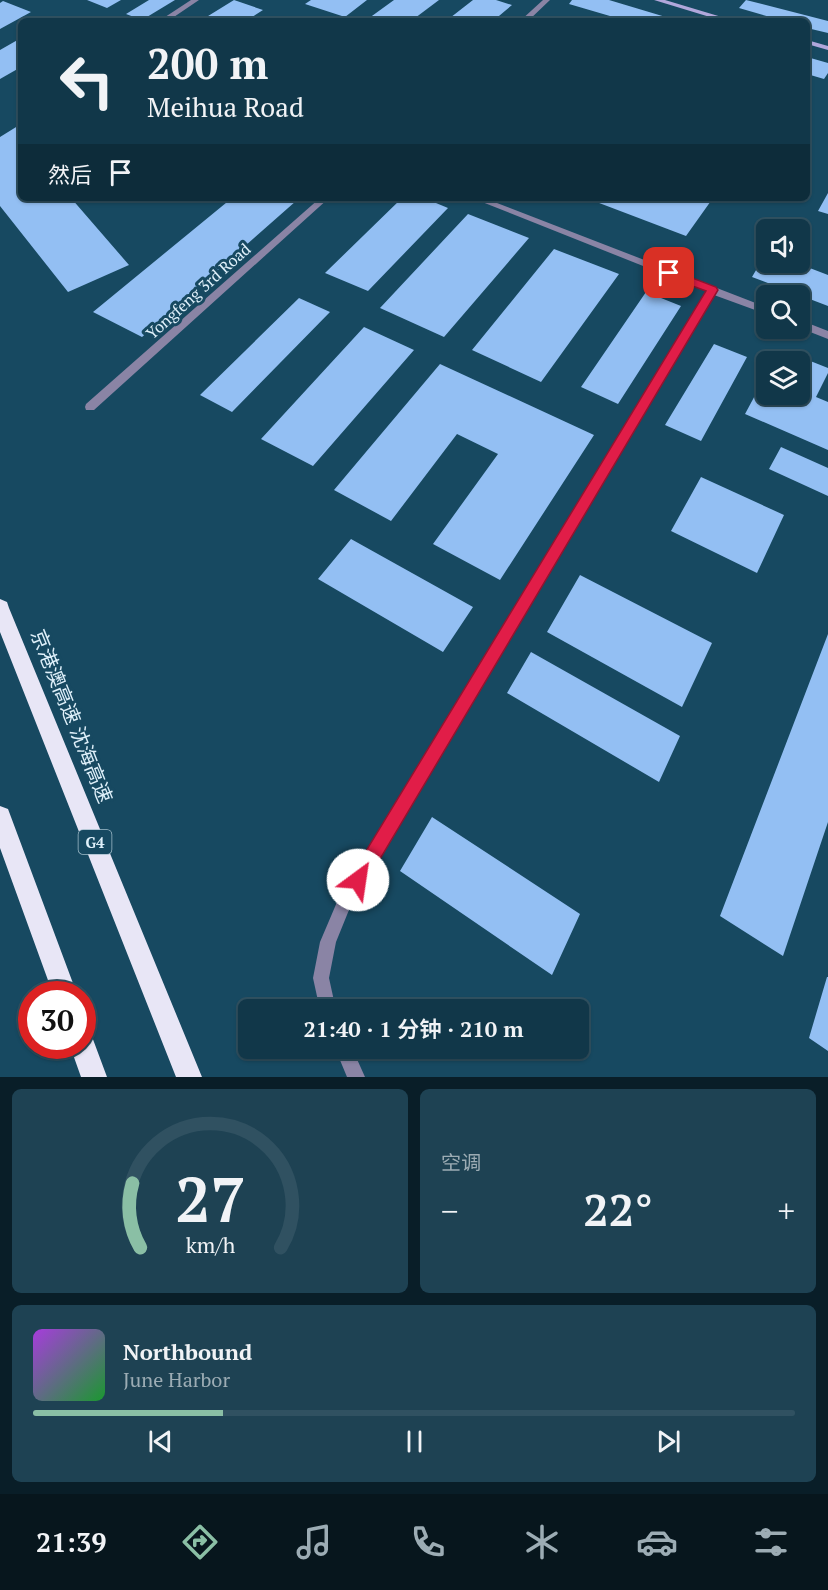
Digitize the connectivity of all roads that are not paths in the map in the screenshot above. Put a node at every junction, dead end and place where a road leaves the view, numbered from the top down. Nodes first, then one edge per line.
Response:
1 (196, 0) edge
2 (547, 0) edge
3 (657, 0) edge
4 (168, 18) edge
5 (527, 18) edge
6 (720, 18) edge
7 (810, 43) edge
8 (828, 48) edge
9 (322, 201) edge
10 (484, 201) edge
11 (712, 290) junction
12 (756, 307) edge
13 (810, 328) edge
14 (828, 335) edge
15 (90, 407) dead end
16 (0, 608) edge
17 (0, 817) edge
18 (60, 981) edge
19 (326, 999) edge
20 (88, 1059) edge
21 (347, 1059) edge
22 (94, 1077) edge
23 (189, 1077) edge
24 (356, 1077) edge

1 - 4 street
2 - 5 street
3 - 6 street
7 - 8 street
9 - 15 street, Yongfeng 3rd Road
10 - 11 street
11 - 12 street
11 - 19 street
13 - 14 street
16 - 23 highway, 京港澳高速 沈海高速 / G4
17 - 18 highway
20 - 22 highway
21 - 24 street

